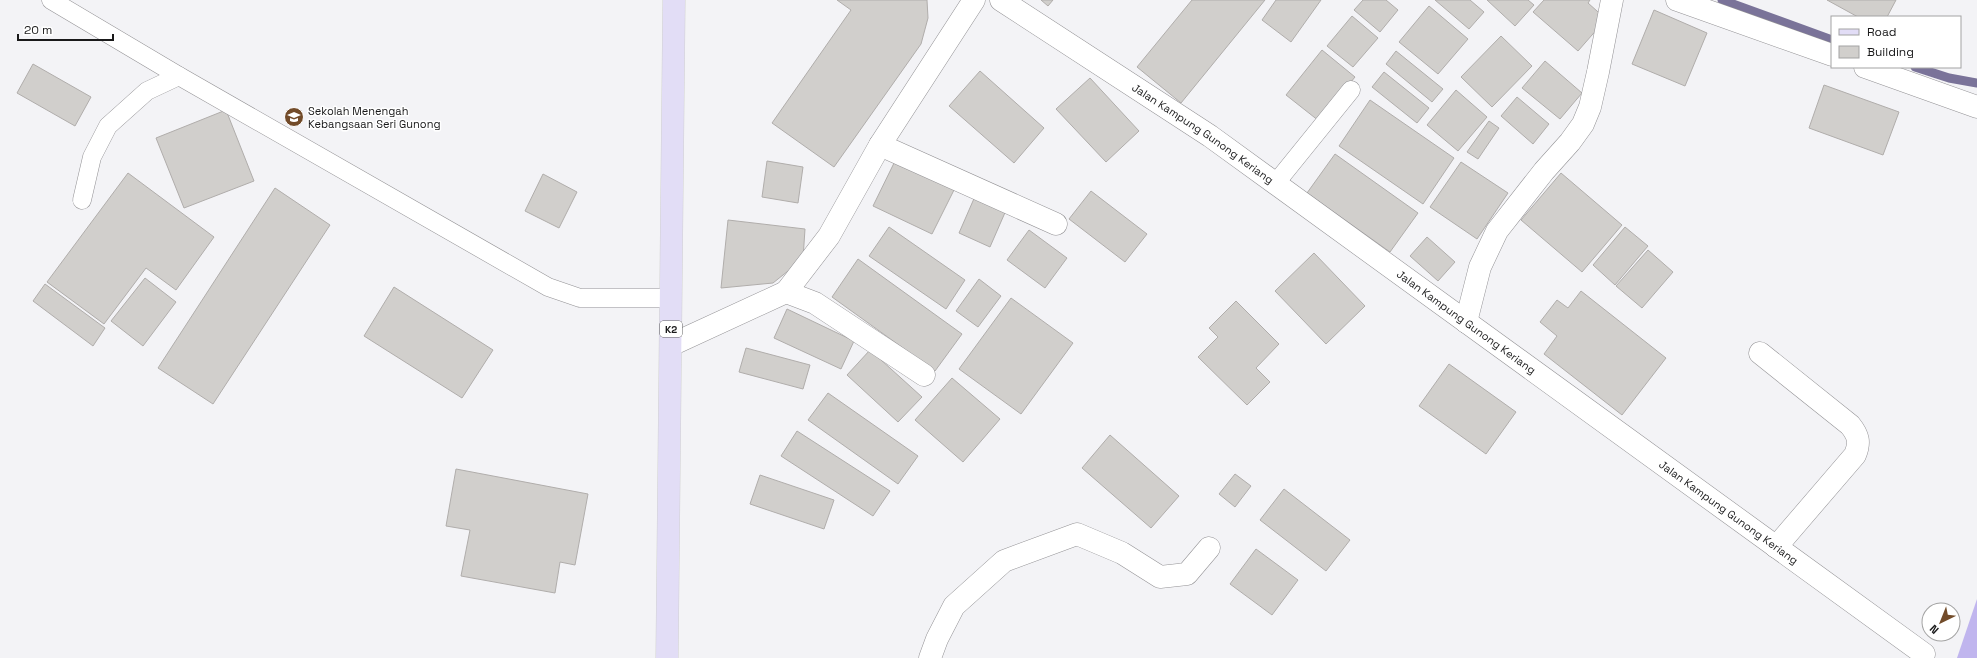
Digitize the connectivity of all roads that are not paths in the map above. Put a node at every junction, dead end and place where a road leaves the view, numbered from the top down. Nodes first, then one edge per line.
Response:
1 (51, 0) edge
2 (674, 0) edge
3 (974, 0) edge
4 (1001, 0) edge
5 (1612, 0) edge
6 (1677, 0) edge
7 (1831, 55) edge
8 (1868, 68) edge
9 (179, 76) junction
10 (1351, 90) dead end
11 (1977, 107) edge
12 (880, 145) junction
13 (1269, 179) junction
14 (82, 200) dead end
15 (1056, 224) dead end
16 (786, 292) junction
17 (671, 298) junction
18 (1466, 322) junction
19 (671, 345) junction
20 (1760, 353) dead end
21 (924, 375) dead end
22 (1776, 546) junction
23 (1209, 548) dead end
24 (1924, 654) dead end
25 (667, 658) edge
26 (930, 658) edge

1 - 9 lane
2 - 17 main road, K2
3 - 12 street
4 - 13 street, Jalan Kampung Gunong Keriang
5 - 18 street
6 - 7 street
8 - 11 street
9 - 14 lane
9 - 17 lane
10 - 13 lane
12 - 15 street
12 - 16 street
13 - 18 street, Jalan Kampung Gunong Keriang
16 - 19 street
16 - 21 street
17 - 19 main road, K2
18 - 22 street, Jalan Kampung Gunong Keriang
19 - 25 main road, K2
20 - 22 street
22 - 24 street, Jalan Kampung Gunong Keriang
23 - 26 street

